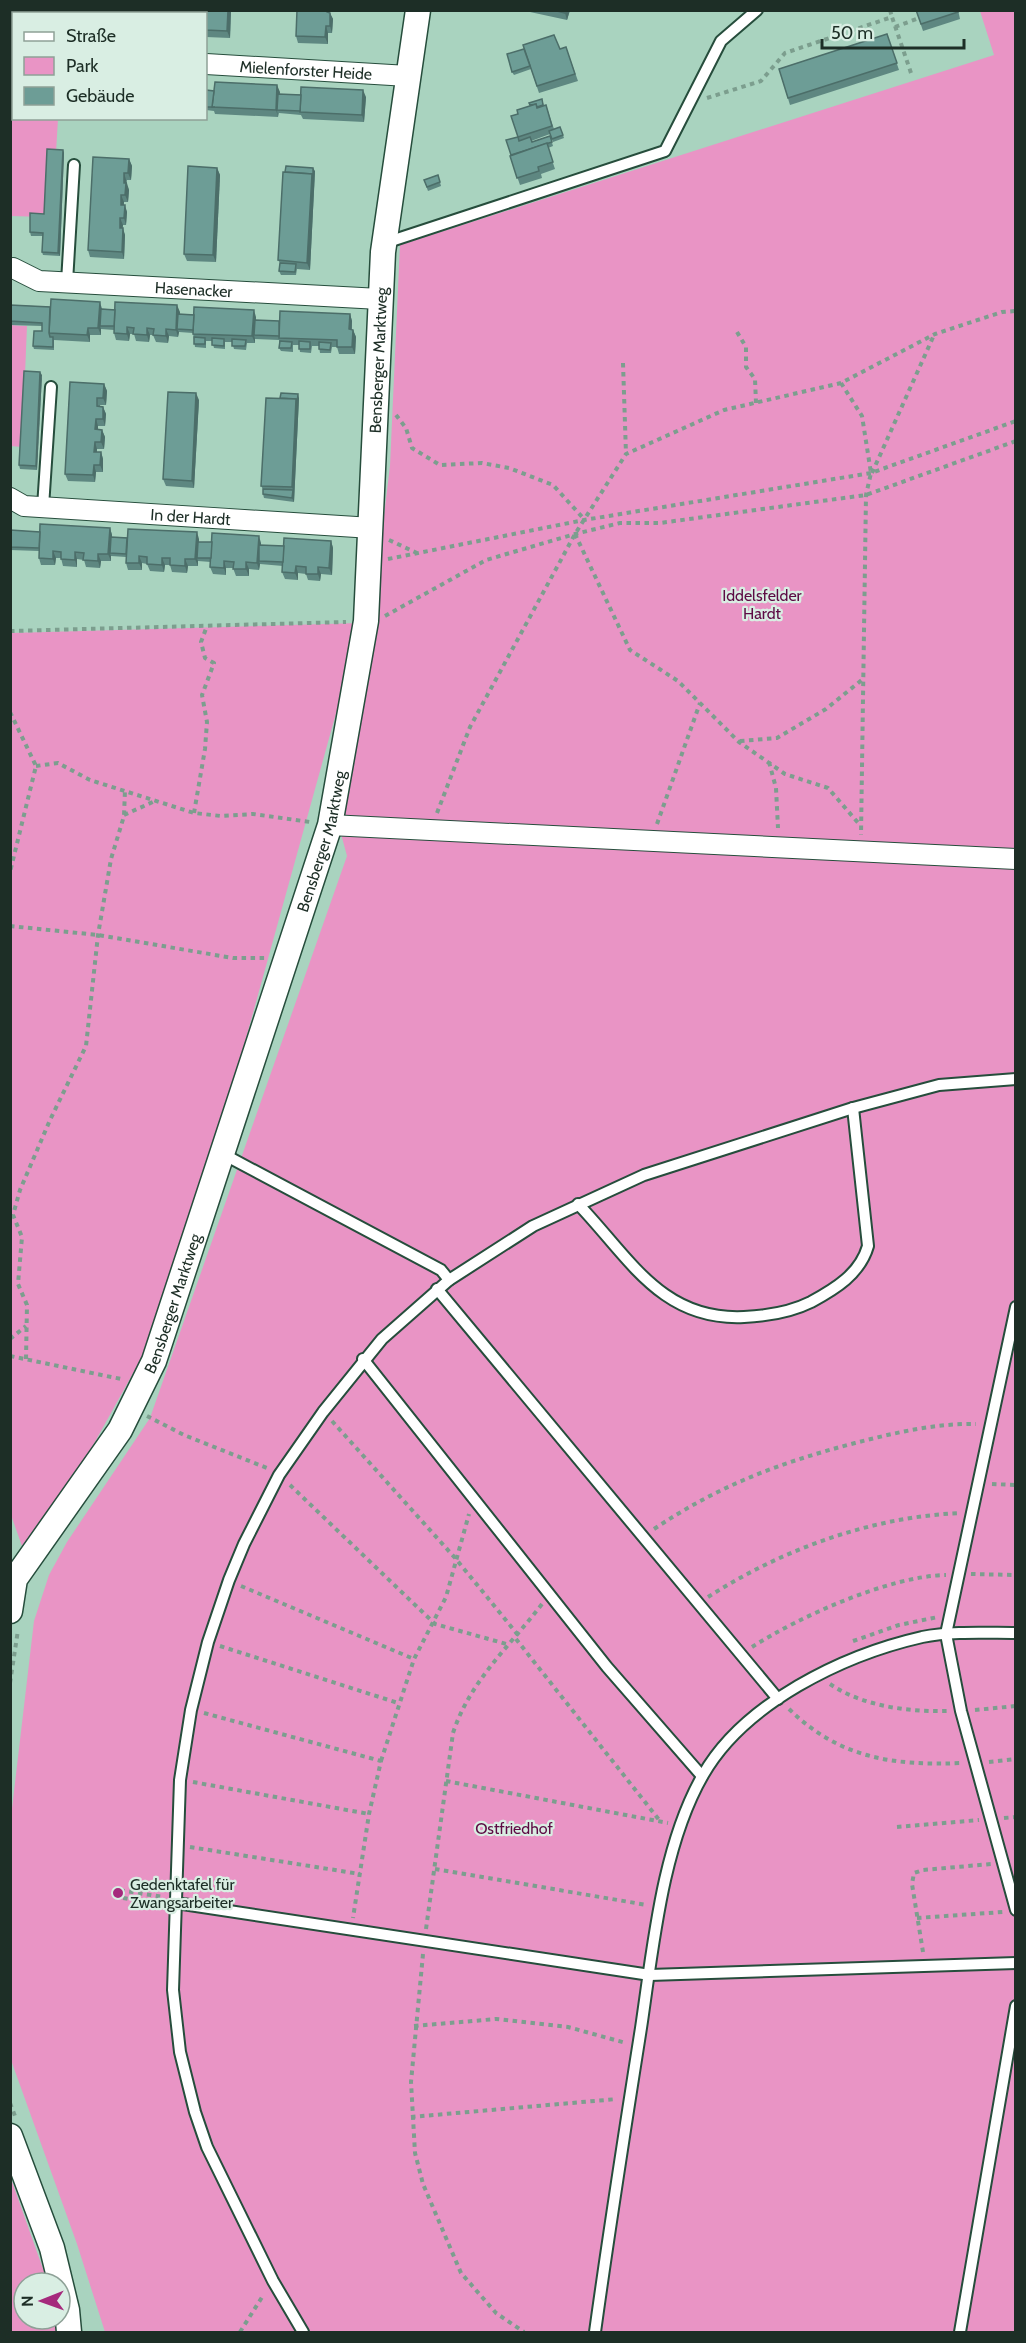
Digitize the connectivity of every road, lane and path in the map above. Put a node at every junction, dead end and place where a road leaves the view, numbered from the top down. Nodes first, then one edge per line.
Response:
1 (418, 10) edge
2 (757, 10) edge
3 (890, 10) edge
4 (892, 17) junction
5 (919, 18) edge
6 (896, 27) junction
7 (207, 64) edge
8 (408, 76) junction
9 (912, 76) dead end
10 (689, 104) junction
11 (74, 165) dead end
12 (385, 243) junction
13 (12, 268) dead end
14 (67, 282) junction
15 (380, 299) junction
16 (1016, 311) edge
17 (737, 332) dead end
18 (935, 334) junction
19 (623, 363) dead end
20 (841, 383) junction
21 (51, 387) dead end
22 (756, 403) junction
23 (375, 415) junction
24 (1016, 421) edge
25 (1016, 441) edge
26 (626, 454) junction
27 (872, 473) junction
28 (866, 495) junction
29 (10, 498) edge
30 (43, 507) junction
31 (584, 520) junction
32 (372, 530) junction
33 (575, 534) junction
34 (418, 554) junction
35 (368, 563) junction
36 (366, 621) junction
37 (207, 626) junction
38 (10, 631) edge
39 (863, 679) junction
40 (700, 703) junction
41 (10, 712) edge
42 (739, 742) junction
43 (769, 762) junction
44 (36, 766) junction
45 (125, 790) junction
46 (156, 800) junction
47 (194, 813) junction
48 (124, 816) junction
49 (330, 825) junction
50 (861, 826) junction
51 (430, 830) junction
52 (651, 841) junction
53 (779, 847) junction
54 (860, 851) junction
55 (1016, 859) edge
56 (10, 872) edge
57 (10, 926) edge
58 (98, 935) junction
59 (270, 958) dead end
60 (1016, 1079) edge
61 (853, 1108) junction
62 (223, 1154) junction
63 (578, 1204) junction
64 (12, 1214) edge
65 (449, 1280) junction
66 (437, 1289) junction
67 (1016, 1307) edge
68 (27, 1325) junction
69 (10, 1340) edge
70 (10, 1356) edge
71 (26, 1359) junction
72 (363, 1359) junction
73 (137, 1400) junction
74 (323, 1412) junction
75 (992, 1424) junction
76 (279, 1475) junction
77 (978, 1484) junction
78 (1016, 1485) edge
79 (473, 1499) junction
80 (972, 1512) junction
81 (642, 1537) junction
82 (456, 1559) junction
83 (13, 1568) edge
84 (959, 1574) junction
85 (1016, 1575) edge
86 (229, 1580) junction
87 (550, 1595) junction
88 (698, 1604) junction
89 (10, 1611) edge
90 (435, 1624) junction
91 (1016, 1633) edge
92 (946, 1634) junction
93 (517, 1637) junction
94 (208, 1642) junction
95 (510, 1645) junction
96 (741, 1653) junction
97 (414, 1659) junction
98 (817, 1675) junction
99 (778, 1699) junction
100 (398, 1703) junction
101 (1016, 1706) edge
102 (191, 1710) junction
103 (961, 1711) junction
104 (1016, 1760) edge
105 (381, 1761) junction
106 (976, 1763) junction
107 (702, 1776) junction
108 (180, 1780) junction
109 (446, 1781) junction
110 (369, 1814) junction
111 (990, 1819) junction
112 (660, 1821) junction
113 (681, 1826) junction
114 (897, 1827) dead end
115 (177, 1845) junction
116 (1002, 1863) junction
117 (435, 1869) junction
118 (360, 1874) junction
119 (176, 1903) junction
120 (661, 1907) junction
121 (1010, 1911) edge
122 (917, 1918) junction
123 (350, 1930) junction
124 (424, 1941) junction
125 (1016, 1963) edge
126 (926, 1966) junction
127 (650, 1975) junction
128 (1016, 2006) edge
129 (414, 2026) junction
130 (638, 2046) junction
131 (630, 2097) junction
132 (411, 2117) junction
133 (10, 2136) edge
134 (273, 2281) junction
135 (74, 2331) edge
136 (240, 2332) edge
137 (303, 2332) edge
138 (524, 2332) edge
139 (595, 2332) edge
140 (960, 2332) edge

1 - 8 street, Bensberger Marktweg
2 - 10 lane
3 - 4 path
4 - 6 path
4 - 10 path
5 - 6 path
6 - 9 path
7 - 8 street, Mielenforster Heide
8 - 12 street, Bensberger Marktweg
10 - 12 lane
11 - 14 lane
12 - 15 street, Bensberger Marktweg
13 - 14 street, Hasenacker
14 - 15 street, Hasenacker
15 - 23 street, Bensberger Marktweg
16 - 18 path
17 - 22 path
18 - 20 path
18 - 27 path
19 - 26 path
20 - 22 path
20 - 27 path
21 - 30 lane
22 - 26 path
23 - 31 path
23 - 32 street, Bensberger Marktweg
24 - 27 path
25 - 28 path
26 - 31 path
27 - 28 path
27 - 31 path
28 - 33 path
28 - 39 path
29 - 30 street, In der Hardt
30 - 32 street, In der Hardt
31 - 33 path
31 - 34 path
32 - 34 path
32 - 35 street, Bensberger Marktweg
33 - 36 path
33 - 40 path
33 - 51 path
34 - 35 path
35 - 36 street, Bensberger Marktweg
36 - 37 path
36 - 49 street, Bensberger Marktweg
37 - 38 path
37 - 47 path
39 - 42 path
39 - 50 path
40 - 42 path
40 - 52 path
41 - 44 path
42 - 43 path
43 - 50 path
43 - 53 path
44 - 45 path
44 - 56 path
45 - 46 path
45 - 48 path
46 - 47 path
46 - 48 path
47 - 49 path
48 - 58 path
49 - 51 street
49 - 62 street, Bensberger Marktweg
50 - 54 path
51 - 52 street
52 - 53 street
53 - 54 street
54 - 55 street
57 - 58 path
58 - 59 path
58 - 64 path
60 - 61 lane
61 - 63 lane
61 - 63 lane
62 - 65 lane
62 - 73 street, Bensberger Marktweg
63 - 65 lane
64 - 68 path
65 - 66 lane
66 - 72 lane
66 - 81 lane
67 - 75 lane
68 - 69 path
68 - 71 path
70 - 71 path
71 - 73 path
72 - 74 lane
72 - 79 lane
73 - 76 path
73 - 83 street, Bensberger Marktweg
74 - 76 lane
74 - 82 path
75 - 77 lane
75 - 81 path
76 - 86 lane
76 - 90 path
77 - 78 path
77 - 80 lane
79 - 82 path
79 - 87 lane
80 - 84 lane
80 - 88 path
81 - 88 lane
82 - 90 path
82 - 93 path
83 - 89 street, Bensberger Marktweg
84 - 85 path
84 - 92 lane
84 - 96 path
86 - 94 lane
86 - 97 path
87 - 93 path
87 - 107 lane
88 - 96 lane
90 - 95 path
90 - 97 path
91 - 92 lane
92 - 98 lane
92 - 103 lane
93 - 95 path
93 - 112 path
94 - 100 path
94 - 102 lane
95 - 109 path
96 - 99 lane
97 - 100 path
98 - 99 lane
98 - 103 path
99 - 106 path
99 - 107 lane
100 - 105 path
101 - 103 path
102 - 105 path
102 - 108 lane
103 - 106 lane
104 - 106 path
105 - 110 path
106 - 111 lane
107 - 113 lane
108 - 110 path
108 - 115 lane
109 - 112 path
109 - 117 path
110 - 118 path
111 - 114 path
111 - 116 lane
112 - 113 path
113 - 120 lane
115 - 118 path
115 - 119 lane
116 - 121 lane
116 - 122 path
117 - 120 path
117 - 124 path
118 - 123 path
119 - 119 path
119 - 123 lane
119 - 134 lane
120 - 127 lane
121 - 122 path
122 - 126 path
123 - 124 lane
124 - 127 lane
124 - 129 path
125 - 126 lane
126 - 127 lane
127 - 130 lane
128 - 140 lane
129 - 130 path
129 - 132 path
130 - 131 lane
131 - 132 path
131 - 139 lane
132 - 138 path
133 - 135 street
134 - 136 path
134 - 137 lane

